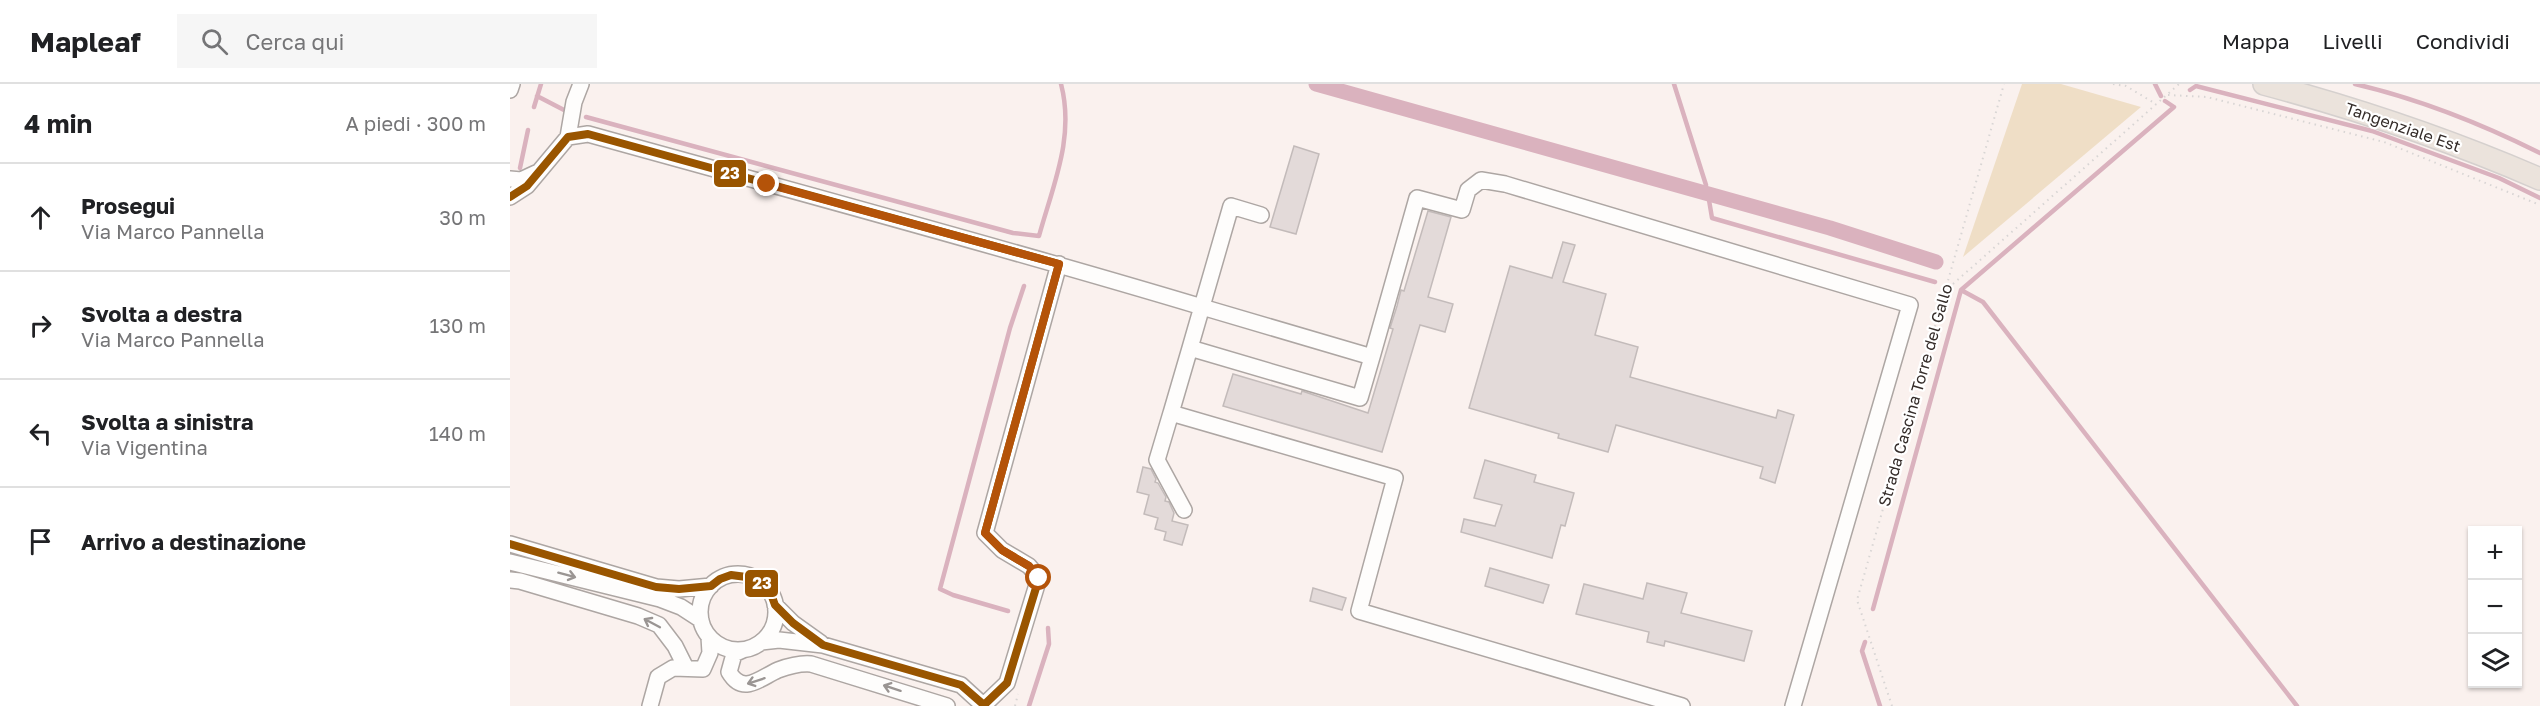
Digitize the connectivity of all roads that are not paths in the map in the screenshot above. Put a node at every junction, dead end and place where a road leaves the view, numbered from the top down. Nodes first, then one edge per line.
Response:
1 (512, 84) edge
2 (581, 84) edge
3 (2264, 84) edge
4 (510, 90) edge
5 (568, 137) junction
6 (539, 172) junction
7 (510, 179) edge
8 (2540, 179) edge
9 (510, 197) edge
10 (1261, 215) dead end
11 (1059, 264) junction
12 (1202, 307) junction
13 (1190, 348) junction
14 (1372, 357) junction
15 (1171, 412) junction
16 (1184, 510) dead end
17 (510, 544) edge
18 (510, 562) edge
19 (532, 566) junction
20 (510, 568) edge
21 (510, 580) edge
22 (711, 586) junction
23 (775, 605) junction
24 (700, 620) junction
25 (709, 637) junction
26 (761, 642) junction
27 (823, 645) junction
28 (743, 650) junction
29 (686, 669) junction
30 (650, 706) edge
31 (947, 706) edge
32 (984, 706) edge
33 (1682, 706) edge
34 (1793, 706) edge

1 - 4 street
2 - 5 street
3 - 8 highway, Tangenziale Est
5 - 6 street
5 - 11 street
6 - 7 street
6 - 9 street
10 - 12 street
11 - 12 street
11 - 32 street
12 - 13 street
12 - 14 street
13 - 14 street
13 - 15 street
14 - 34 street
15 - 16 street
15 - 33 street
17 - 22 street
18 - 19 street
19 - 20 street
19 -> 24 street
29 -> 21 street
22 - 23 street
22 - 24 street
23 - 26 street
23 - 27 street
24 - 25 street
25 - 28 street
25 - 29 street
26 - 27 street
26 - 28 street
27 - 32 street
31 -> 28 street
29 - 30 street

